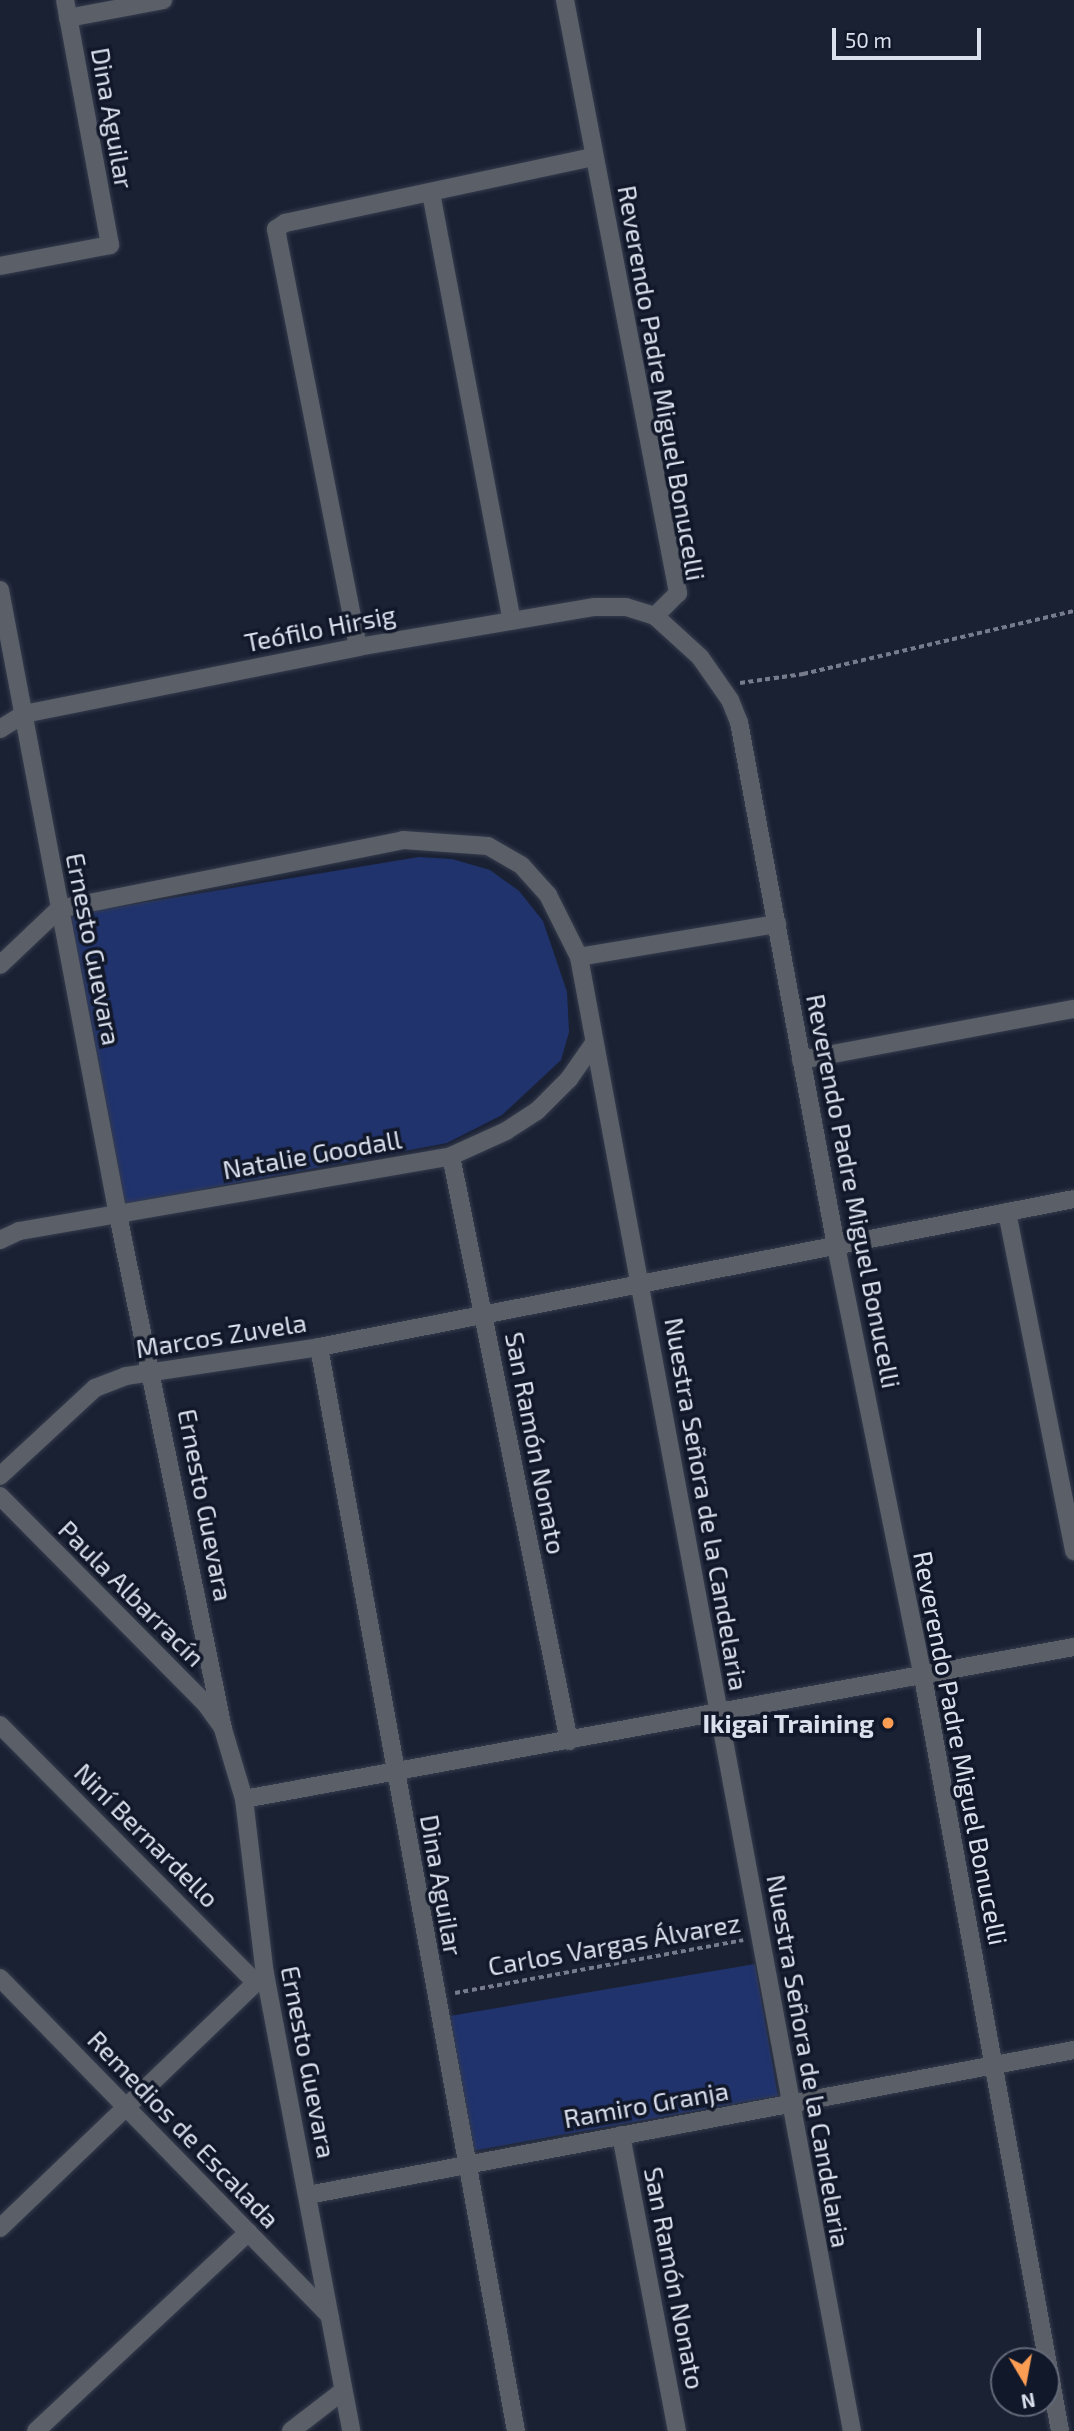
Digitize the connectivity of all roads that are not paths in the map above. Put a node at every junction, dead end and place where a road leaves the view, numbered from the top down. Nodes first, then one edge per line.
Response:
1 (65, 0) edge
2 (163, 0) edge
3 (565, 0) edge
4 (68, 18) junction
5 (594, 157) junction
6 (431, 193) junction
7 (0, 266) edge
8 (0, 590) edge
9 (655, 616) junction
10 (511, 618) junction
11 (358, 647) junction
12 (24, 714) junction
13 (0, 729) edge
14 (59, 909) junction
15 (777, 924) junction
16 (579, 957) junction
17 (0, 965) edge
18 (1074, 1009) edge
19 (594, 1043) junction
20 (801, 1060) junction
21 (451, 1156) junction
22 (1074, 1199) edge
23 (1007, 1212) junction
24 (118, 1215) junction
25 (0, 1240) edge
26 (836, 1246) junction
27 (640, 1284) junction
28 (483, 1312) junction
29 (318, 1347) junction
30 (153, 1373) junction
31 (0, 1476) edge
32 (0, 1496) edge
33 (1074, 1550) edge
34 (1074, 1647) edge
35 (923, 1677) junction
36 (718, 1713) junction
37 (0, 1724) edge
38 (223, 1729) junction
39 (569, 1741) junction
40 (395, 1773) junction
41 (244, 1799) junction
42 (0, 1979) edge
43 (261, 1979) junction
44 (1074, 2050) edge
45 (994, 2066) junction
46 (789, 2105) junction
47 (125, 2108) junction
48 (621, 2135) junction
49 (466, 2164) junction
50 (308, 2195) junction
51 (0, 2228) edge
52 (248, 2232) junction
53 (331, 2317) junction
54 (343, 2391) junction
55 (36, 2431) edge
56 (291, 2431) edge
57 (351, 2431) edge
58 (516, 2431) edge
59 (677, 2431) edge
60 (852, 2431) edge
61 (1060, 2431) edge

1 - 4 street, Dina Aguilar
2 - 4 street
3 - 5 street, Reverendo Padre Miguel Bonucelli
4 - 7 street, Dina Aguilar
5 - 6 street
5 - 9 street, Reverendo Padre Miguel Bonucelli
6 - 10 street
6 - 11 street
8 - 12 street, Ernesto Guevara
9 - 10 street, Teófilo Hirsig
9 - 15 street, Reverendo Padre Miguel Bonucelli
10 - 11 street, Teófilo Hirsig
11 - 12 street, Teófilo Hirsig
12 - 13 street, Teófilo Hirsig
12 - 14 street, Ernesto Guevara
14 - 16 street, Nuestra Señora de la Candelaria
14 - 17 street
14 - 24 street, Ernesto Guevara
15 - 16 street
15 - 20 street, Reverendo Padre Miguel Bonucelli
16 - 19 street, Nuestra Señora de la Candelaria
18 - 20 street
19 - 21 street, Natalie Goodall
19 - 27 street, Nuestra Señora de la Candelaria
20 - 26 street, Reverendo Padre Miguel Bonucelli
21 - 24 street, Natalie Goodall
21 - 28 street, San Ramón Nonato
22 - 23 street, Marcos Zuvela
23 - 26 street, Marcos Zuvela
23 - 33 street
24 - 25 street, Natalie Goodall
24 - 30 street, Ernesto Guevara
26 - 27 street, Marcos Zuvela
26 - 35 street, Reverendo Padre Miguel Bonucelli
27 - 28 street, Marcos Zuvela
27 - 36 street, Nuestra Señora de la Candelaria
28 - 29 street, Marcos Zuvela
28 - 39 street, San Ramón Nonato
29 - 30 street, Marcos Zuvela
29 - 40 street, Dina Aguilar
30 - 31 street, Marcos Zuvela
30 - 38 street, Ernesto Guevara
32 - 38 street, Paula Albarracín
34 - 35 street
35 - 36 street
35 - 45 street, Reverendo Padre Miguel Bonucelli
36 - 39 street
36 - 46 street, Nuestra Señora de la Candelaria
37 - 43 street, Niní Bernardello
38 - 41 street, Ernesto Guevara
39 - 40 street
40 - 41 street
40 - 49 street, Dina Aguilar
41 - 43 street, Ernesto Guevara
42 - 47 street, Remedios de Escalada
43 - 47 street
43 - 50 street, Ernesto Guevara
44 - 45 street, Ramiro Granja
45 - 46 street, Ramiro Granja
45 - 61 street, Reverendo Padre Miguel Bonucelli
46 - 48 street, Ramiro Granja
46 - 60 street, Nuestra Señora de la Candelaria
47 - 51 street
47 - 52 street, Remedios de Escalada
48 - 49 street, Ramiro Granja
48 - 59 street, San Ramón Nonato
49 - 50 street, Ramiro Granja
49 - 58 street, Dina Aguilar
50 - 53 street, Ernesto Guevara
52 - 53 street, Remedios de Escalada
52 - 55 street
53 - 54 street, Ernesto Guevara
54 - 56 street
54 - 57 street, Ernesto Guevara

